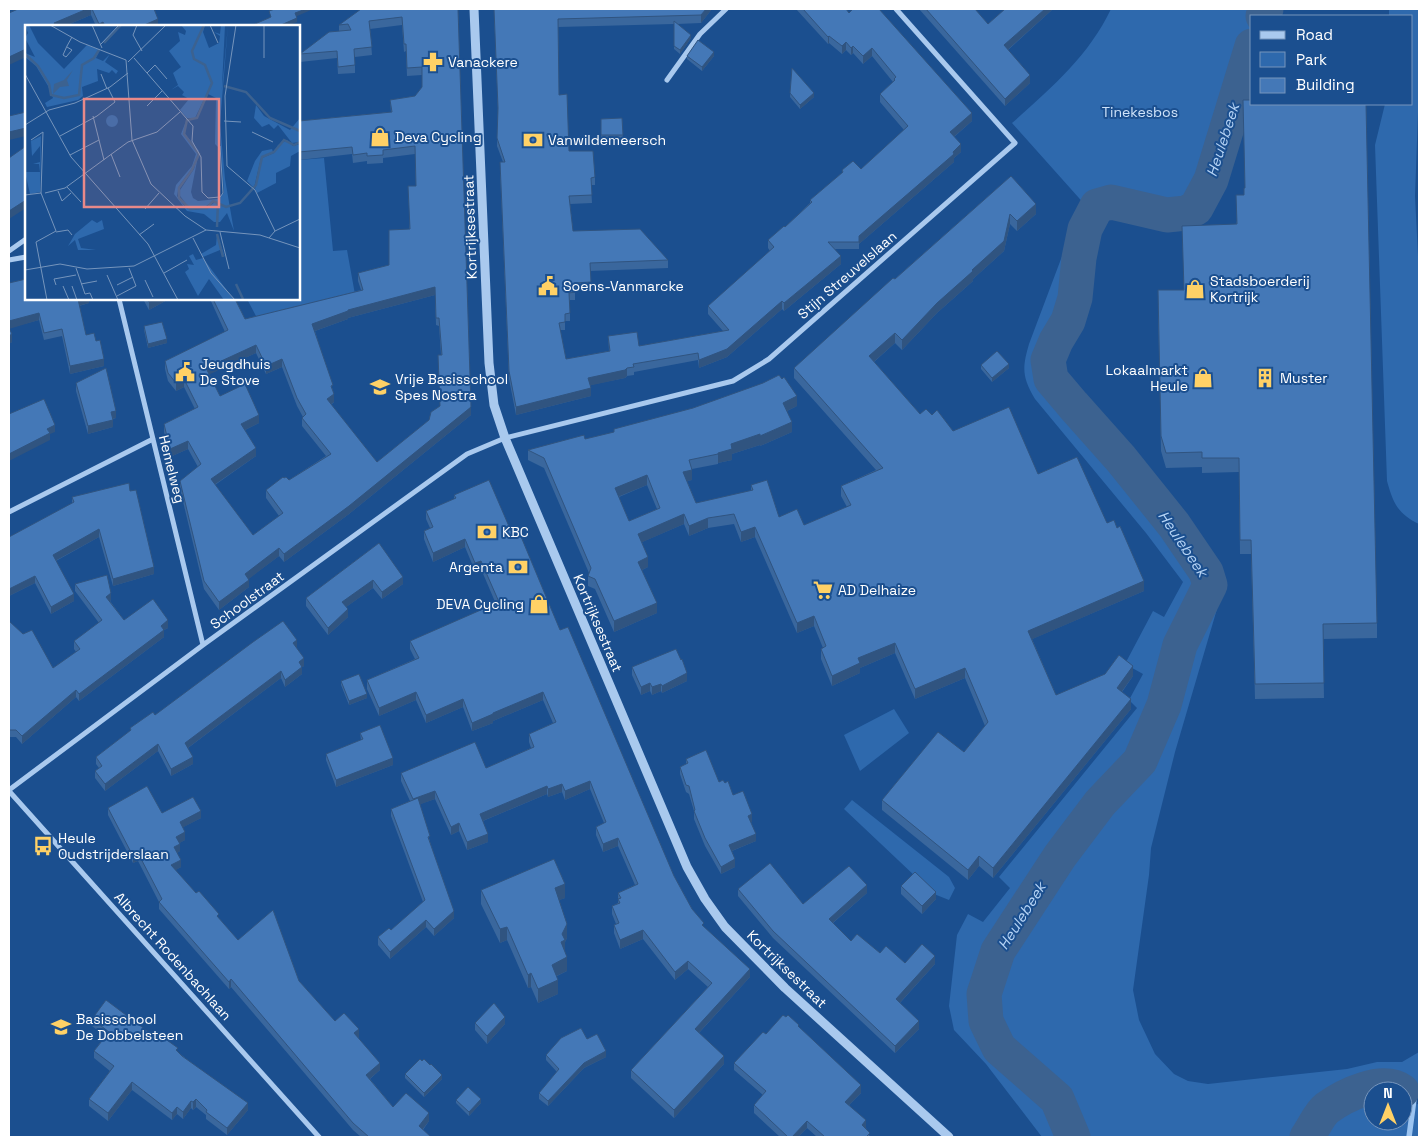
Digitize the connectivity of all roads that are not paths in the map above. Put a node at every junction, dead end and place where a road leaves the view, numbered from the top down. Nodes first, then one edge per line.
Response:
1 (474, 9) edge
2 (726, 9) edge
3 (896, 9) edge
4 (667, 80) dead end
5 (25, 240) edge
6 (9, 250) edge
7 (25, 257) edge
8 (9, 260) edge
9 (119, 300) edge
10 (505, 438) junction
11 (152, 439) junction
12 (9, 512) edge
13 (203, 645) junction
14 (9, 790) edge
15 (319, 1137) edge
16 (949, 1137) edge

1 - 10 street, Kortrijksestraat
2 - 4 street
3 - 10 street, Stijn Streuvelslaan
5 - 6 street
7 - 8 street
9 - 11 street, Hemelweg
10 - 13 street, Schoolstraat
10 - 16 street, Kortrijksestraat
11 - 12 street
11 - 13 street, Hemelweg
13 - 14 street, Schoolstraat
14 - 15 street, Albrecht Rodenbachlaan

